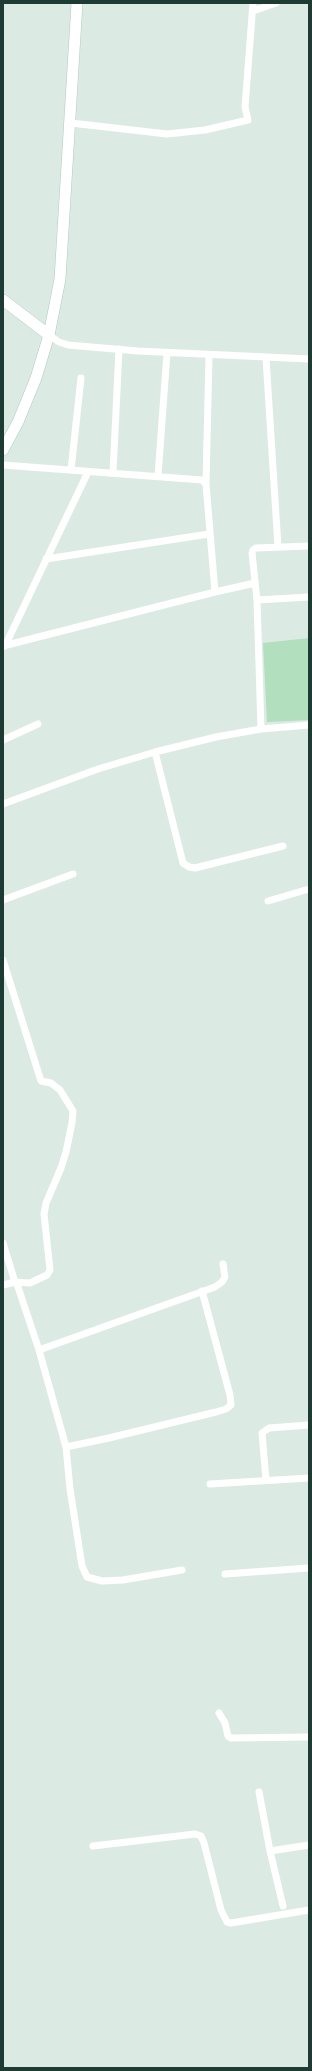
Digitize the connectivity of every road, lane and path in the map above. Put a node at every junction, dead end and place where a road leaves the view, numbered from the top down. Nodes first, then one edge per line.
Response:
1 (77, 3) edge
2 (253, 3) edge
3 (276, 3) edge
4 (253, 11) junction
5 (71, 123) junction
6 (3, 300) edge
7 (49, 335) junction
8 (119, 349) junction
9 (167, 352) junction
10 (209, 355) junction
11 (266, 358) junction
12 (309, 359) edge
13 (80, 378) dead end
14 (3, 450) edge
15 (3, 465) edge
16 (71, 470) junction
17 (88, 472) junction
18 (113, 473) junction
19 (158, 476) junction
20 (206, 484) junction
21 (209, 534) junction
22 (309, 546) edge
23 (278, 547) junction
24 (46, 559) junction
25 (255, 583) junction
26 (215, 592) junction
27 (309, 597) edge
28 (257, 600) junction
29 (4, 646) edge
30 (38, 724) dead end
31 (309, 725) edge
32 (261, 729) junction
33 (3, 740) edge
34 (155, 752) junction
35 (3, 804) edge
36 (283, 846) dead end
37 (73, 874) dead end
38 (309, 889) edge
39 (3, 900) edge
40 (268, 900) dead end
41 (3, 960) edge
42 (3, 1243) edge
43 (223, 1264) dead end
44 (15, 1282) junction
45 (3, 1285) edge
46 (202, 1292) junction
47 (39, 1350) junction
48 (309, 1425) edge
49 (66, 1447) junction
50 (309, 1478) edge
51 (266, 1480) junction
52 (210, 1484) dead end
53 (309, 1568) edge
54 (182, 1570) dead end
55 (225, 1574) dead end
56 (219, 1713) dead end
57 (309, 1737) edge
58 (259, 1792) dead end
59 (309, 1845) edge
60 (93, 1846) dead end
61 (270, 1851) junction
62 (283, 1906) dead end
63 (309, 1910) edge

1 - 5 main road
2 - 4 street
3 - 4 street
4 - 5 street
5 - 7 main road
6 - 7 main road
7 - 8 street
7 - 14 main road
8 - 9 street
8 - 18 street
9 - 10 street
9 - 19 street
10 - 11 street
10 - 20 street
11 - 12 street
11 - 23 street
13 - 16 street
15 - 16 street
16 - 17 street
17 - 18 street
17 - 24 street
18 - 19 street
19 - 20 street
20 - 21 street
21 - 24 street
21 - 26 street
22 - 23 street
23 - 25 street
24 - 29 street
25 - 26 street
25 - 28 street
26 - 29 street
27 - 28 street
28 - 32 street
30 - 33 street
31 - 32 street
32 - 34 street
34 - 35 street
34 - 36 street
37 - 39 street
38 - 40 street
41 - 44 street
42 - 44 street
43 - 46 street
44 - 45 street
44 - 47 street
46 - 47 street
46 - 49 street
47 - 49 street
48 - 51 street
49 - 54 street
50 - 51 street
51 - 52 street
53 - 55 street
56 - 57 street
58 - 61 street
59 - 61 street
60 - 63 street
61 - 62 street

